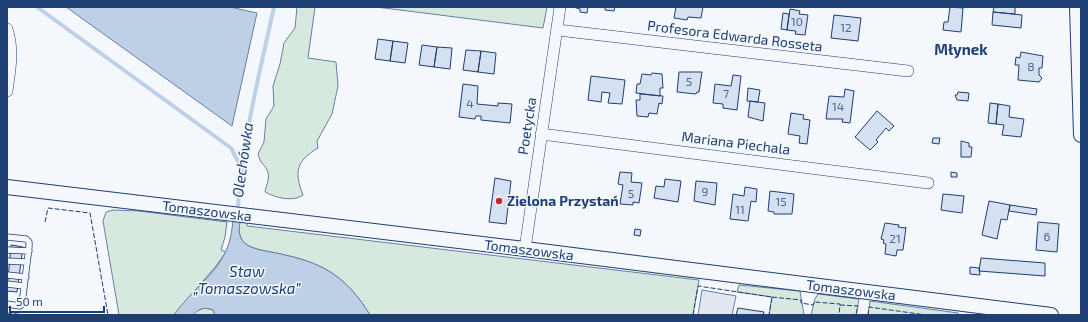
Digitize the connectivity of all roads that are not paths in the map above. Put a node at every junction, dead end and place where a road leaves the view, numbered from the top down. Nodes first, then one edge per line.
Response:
1 (560, 7) edge
2 (1077, 7) edge
3 (1079, 22) edge
4 (7, 29) edge
5 (558, 30) junction
6 (908, 71) dead end
7 (7, 91) edge
8 (541, 134) junction
9 (1081, 135) edge
10 (928, 183) dead end
11 (7, 187) edge
12 (7, 237) edge
13 (525, 249) junction
14 (7, 250) edge
15 (29, 251) junction
16 (7, 261) edge
17 (28, 262) junction
18 (7, 275) edge
19 (26, 277) junction
20 (7, 284) edge
21 (24, 286) junction
22 (7, 304) edge
23 (1051, 315) edge

1 - 5 street, Poetycka
2 - 3 street
3 - 9 street
4 - 7 street
5 - 6 street, Profesora Edwarda Rosseta
5 - 8 street, Poetycka
8 - 10 street, Mariana Piechala
8 - 13 street, Poetycka
11 - 13 street, Tomaszowska
12 - 15 lane
13 - 23 street, Tomaszowska
14 - 15 lane
15 - 17 lane
16 - 17 lane
17 - 19 lane
18 - 19 lane
19 - 21 lane
20 - 21 lane
21 - 22 lane

